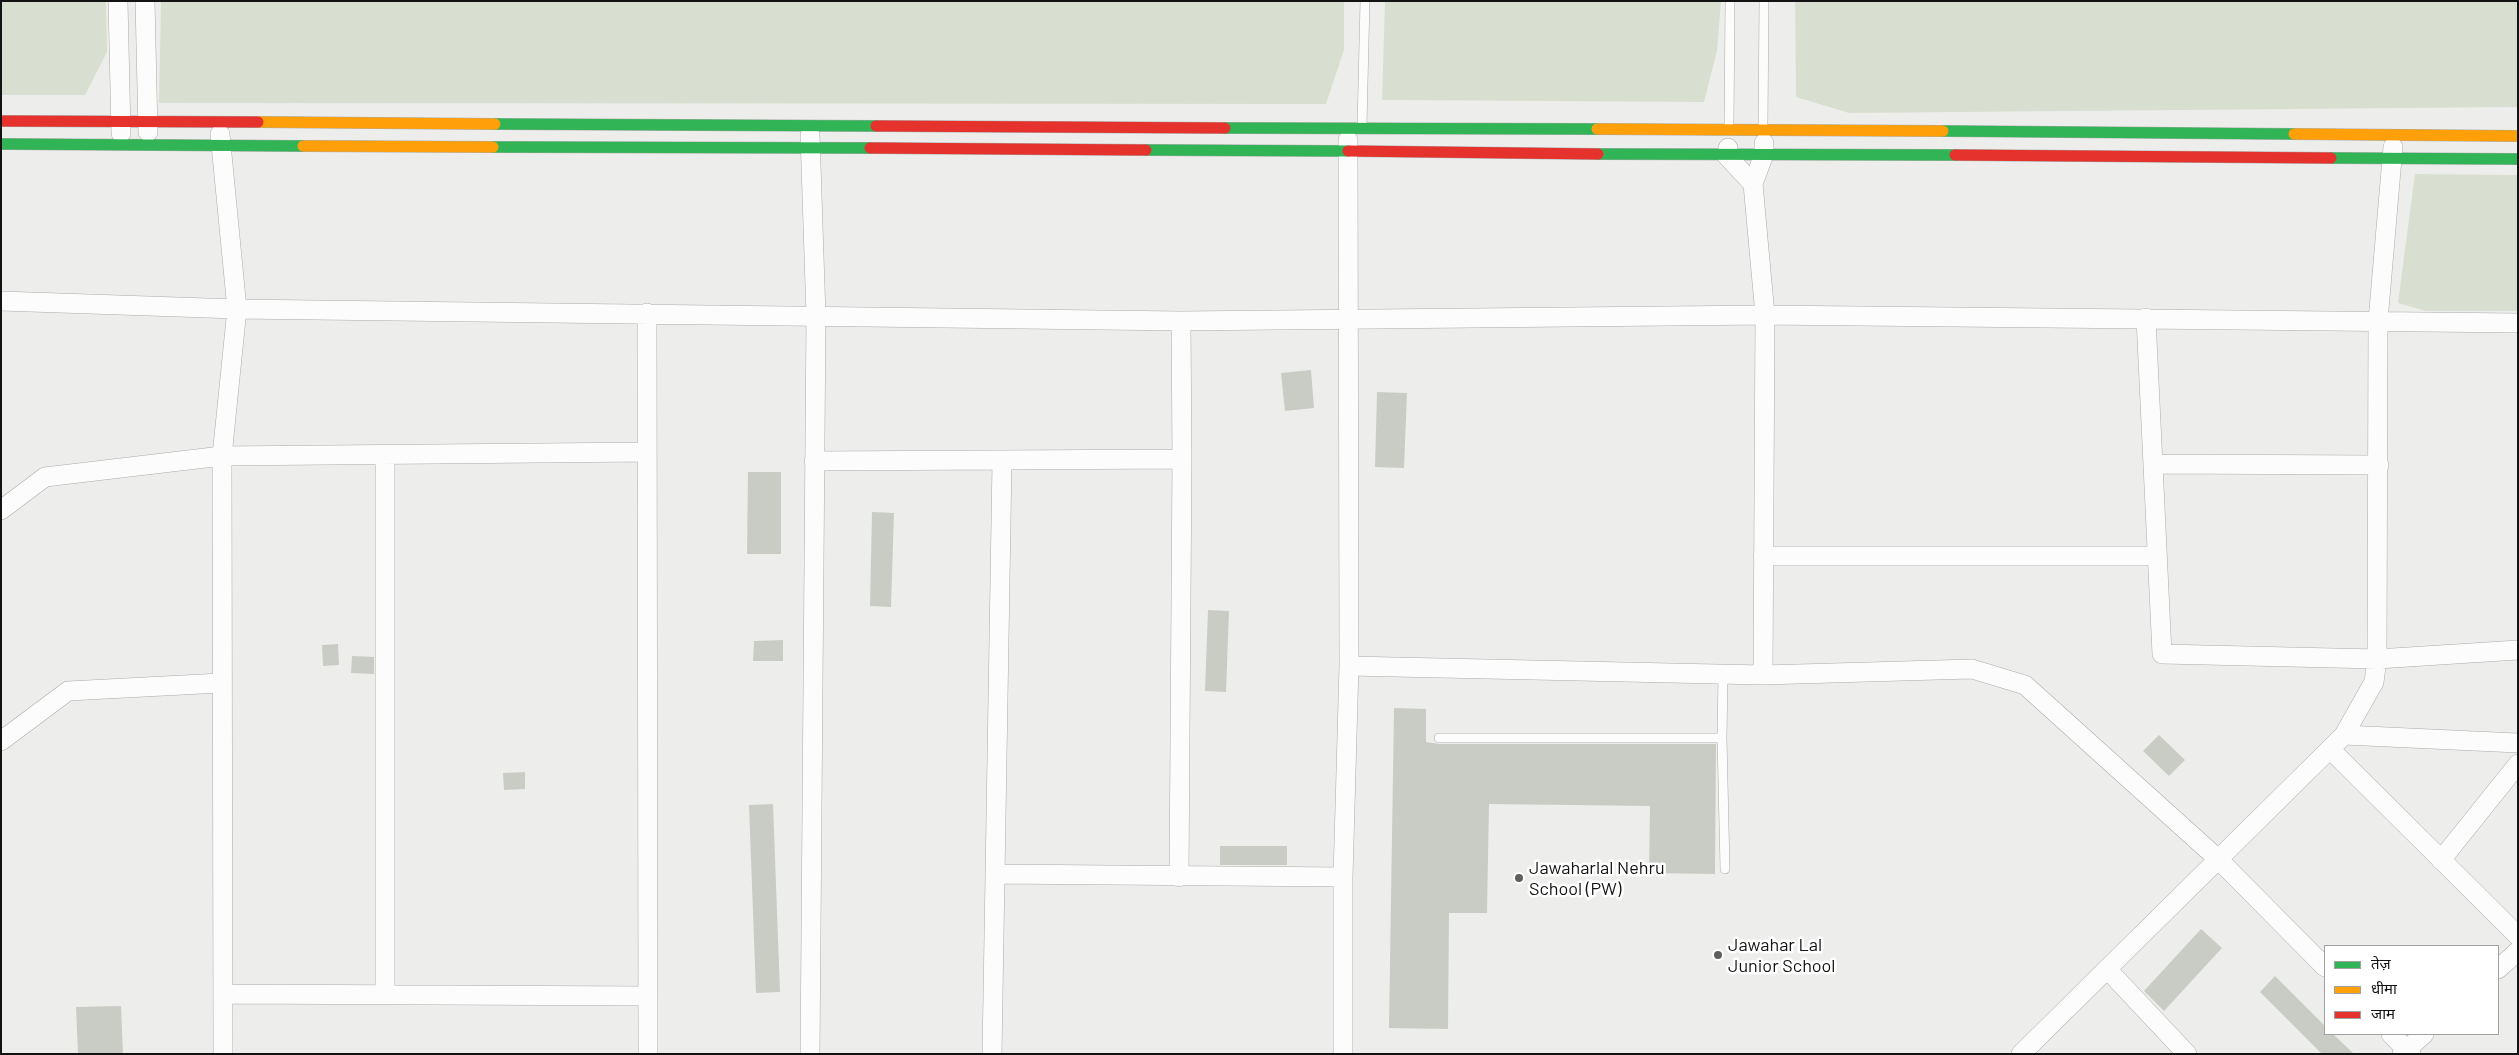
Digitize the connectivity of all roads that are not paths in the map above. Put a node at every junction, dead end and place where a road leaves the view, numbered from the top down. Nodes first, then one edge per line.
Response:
1 (118, 1) edge
2 (145, 1) edge
3 (1366, 1) edge
4 (1730, 1) edge
5 (1764, 1) edge
6 (1, 121) edge
7 (121, 121) junction
8 (219, 121) junction
9 (148, 122) junction
10 (810, 125) junction
11 (1729, 129) junction
12 (1763, 129) junction
13 (2394, 135) junction
14 (2518, 136) edge
15 (1357, 140) junction
16 (1, 144) edge
17 (122, 144) junction
18 (148, 144) junction
19 (221, 144) junction
20 (811, 148) junction
21 (1764, 154) junction
22 (1727, 156) junction
23 (2392, 158) junction
24 (2518, 159) edge
25 (1753, 184) junction
26 (1, 301) edge
27 (237, 309) junction
28 (647, 313) junction
29 (816, 316) junction
30 (1765, 316) junction
31 (1347, 318) junction
32 (2146, 318) junction
33 (2378, 320) junction
34 (1181, 321) junction
35 (2518, 323) edge
36 (646, 452) junction
37 (386, 455) junction
38 (222, 456) junction
39 (1182, 459) junction
40 (814, 461) junction
41 (1002, 462) junction
42 (2153, 464) junction
43 (2378, 465) junction
44 (1, 510) edge
45 (1763, 556) junction
46 (2157, 556) junction
47 (2518, 650) edge
48 (2377, 659) junction
49 (1349, 666) junction
50 (1723, 674) junction
51 (1763, 675) junction
52 (222, 683) junction
53 (2344, 735) junction
54 (1439, 738) dead end
55 (1722, 738) junction
56 (1, 741) edge
57 (2518, 743) edge
58 (2330, 749) junction
59 (2518, 764) edge
60 (2218, 859) junction
61 (2441, 860) junction
62 (1725, 869) dead end
63 (995, 874) junction
64 (1179, 877) junction
65 (1343, 877) junction
66 (2518, 936) edge
67 (2518, 951) edge
68 (2324, 966) edge
69 (2499, 968) edge
70 (2107, 969) junction
71 (223, 994) junction
72 (385, 995) junction
73 (648, 996) junction
74 (2392, 1035) edge
75 (2423, 1035) edge
76 (2407, 1052) edge
77 (223, 1054) edge
78 (648, 1054) edge
79 (810, 1054) edge
80 (992, 1054) edge
81 (1344, 1054) edge
82 (2021, 1054) edge
83 (2187, 1054) edge

1 - 7 street
2 - 9 street
3 - 15 lane
4 - 11 lane
5 - 12 lane
6 - 7 street
7 - 9 street
7 - 17 street
8 - 9 street
8 - 10 street
8 - 19 street
9 - 18 street
10 - 15 street
10 - 20 street
11 - 12 street
11 - 15 street
11 - 22 street
12 - 13 street
12 - 21 street
13 - 14 street
13 - 23 street
15 - 20 street
15 - 22 street
15 - 31 street
16 - 17 street
17 - 18 street
18 - 19 street
19 - 20 street
19 - 27 street
20 - 29 street
21 - 22 street
21 - 23 street
21 - 25 street
22 - 25 street
23 - 24 street
23 - 33 street
25 - 30 street
26 - 27 street
27 - 28 street
27 - 38 street
28 - 29 street
28 - 36 street
29 - 34 street
29 - 40 street
30 - 31 street
30 - 32 street
30 - 45 street
31 - 34 street
31 - 49 street
32 - 33 street
32 - 42 street
33 - 35 street
33 - 43 street
34 - 39 street
36 - 37 street
36 - 73 street
37 - 38 street
37 - 72 street
38 - 44 street
38 - 52 street
39 - 41 street
39 - 64 street
40 - 41 street
40 - 79 street
41 - 63 street
42 - 43 street
42 - 46 street
43 - 48 street
45 - 46 street
45 - 51 street
46 - 48 street
47 - 48 street
48 - 53 street
49 - 50 street
49 - 65 street
50 - 51 street
50 - 55 lane
51 - 60 street
52 - 56 street
52 - 71 street
53 - 57 street
53 - 58 street
54 - 55 lane
55 - 62 lane
58 - 60 street
58 - 61 street
59 - 61 street
60 - 68 street
60 - 70 street
61 - 66 street
63 - 64 street
63 - 80 street
64 - 65 street
65 - 81 street
67 - 69 street
70 - 82 street
70 - 83 street
71 - 72 street
71 - 77 street
72 - 73 street
73 - 78 street
74 - 76 street
75 - 76 street

